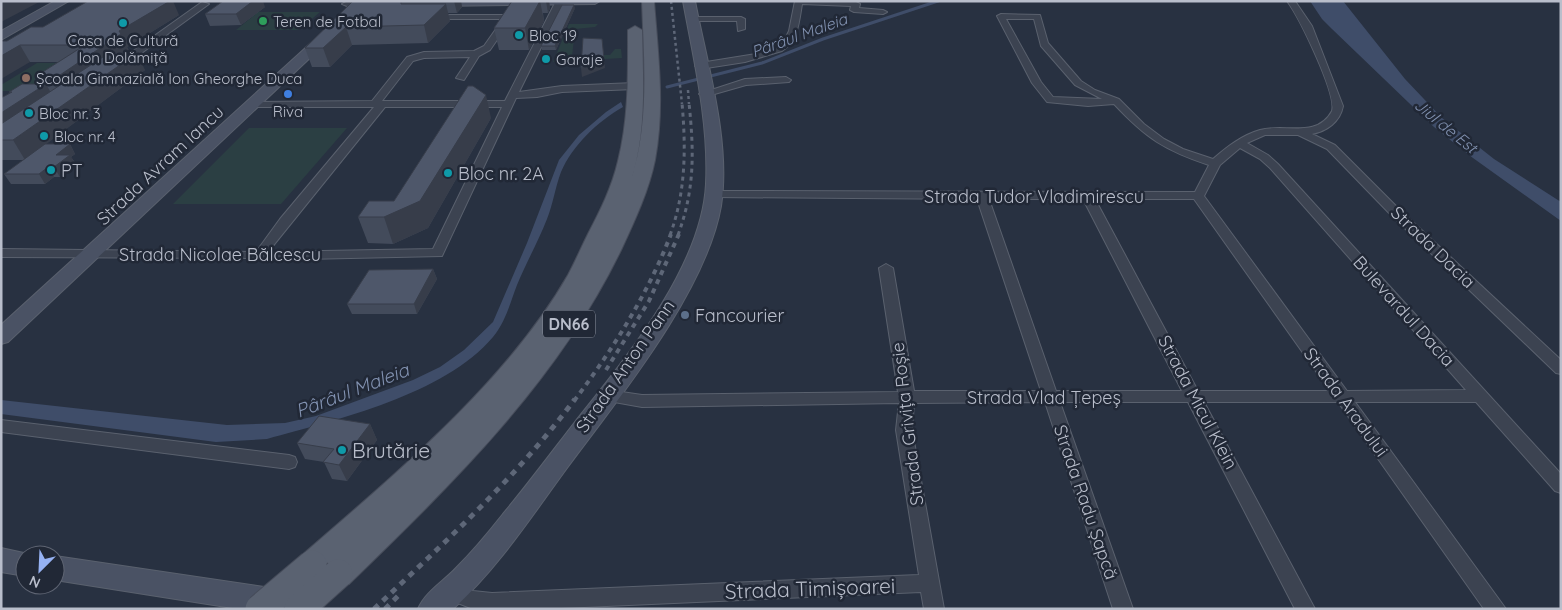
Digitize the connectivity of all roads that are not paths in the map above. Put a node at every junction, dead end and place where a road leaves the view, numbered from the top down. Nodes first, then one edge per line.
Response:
1 (64, 1) edge
2 (595, 1) edge
3 (634, 1) edge
4 (648, 1) edge
5 (689, 1) edge
6 (1292, 1) edge
7 (560, 2) edge
8 (799, 2) edge
9 (366, 3) edge
10 (422, 3) edge
11 (205, 4) dead end
12 (346, 4) dead end
13 (883, 12) dead end
14 (418, 17) edge
15 (508, 17) junction
16 (526, 17) edge
17 (692, 19) junction
18 (741, 30) dead end
19 (1, 36) edge
20 (476, 54) junction
21 (642, 58) junction
22 (110, 71) edge
23 (460, 78) dead end
24 (702, 78) junction
25 (786, 80) dead end
26 (510, 100) junction
27 (1116, 101) junction
28 (254, 104) junction
29 (378, 104) junction
30 (1302, 132) junction
31 (1241, 144) junction
32 (1215, 163) junction
33 (714, 194) junction
34 (982, 196) junction
35 (1088, 196) junction
36 (1197, 196) junction
37 (1, 253) edge
38 (92, 253) junction
39 (260, 256) junction
40 (886, 268) dead end
41 (1, 337) edge
42 (1561, 369) edge
43 (608, 396) junction
44 (1194, 396) junction
45 (1343, 396) junction
46 (1481, 396) junction
47 (907, 397) junction
48 (1050, 397) junction
49 (1, 426) edge
50 (289, 462) dead end
51 (1561, 486) edge
52 (1, 560) edge
53 (15, 562) edge
54 (65, 570) edge
55 (325, 570) junction
56 (930, 583) junction
57 (452, 592) junction
58 (260, 609) edge
59 (299, 609) edge
60 (320, 609) edge
61 (432, 609) edge
62 (934, 609) edge
63 (1123, 609) edge
64 (1305, 609) edge
65 (1496, 609) edge

1 - 19 street
2 - 7 street
3 - 21 main road, DN66
4 - 21 main road, DN66
5 - 17 street, Strada Anton Pann
6 - 30 street
7 - 10 street
7 - 26 street
8 - 13 street
8 - 24 street
9 - 12 street
9 - 28 street, Strada Avram Iancu
11 - 22 street
14 - 15 street
15 - 16 street
15 - 20 street
17 - 18 street
17 - 24 street, Strada Anton Pann
20 - 23 street
20 - 29 street
21 - 26 street
21 - 55 main road, DN66
24 - 25 street
24 - 33 street, Strada Anton Pann
26 - 29 street
26 - 39 street, Strada Nicolae Bălcescu
27 - 27 street
27 - 32 street
28 - 29 street
28 - 38 street, Strada Avram Iancu
29 - 39 street
30 - 31 street
30 - 42 street, Strada Dacia
31 - 32 street
31 - 46 street, Bulevardul Dacia
32 - 36 street
33 - 34 street, Strada Tudor Vladimirescu
33 - 43 street, Strada Anton Pann
34 - 35 street, Strada Tudor Vladimirescu
34 - 48 street, Strada Radu Șapcă
35 - 36 street, Strada Tudor Vladimirescu
35 - 44 street, Strada Micul Klein
36 - 45 street, Strada Aradului
37 - 38 street, Strada Nicolae Bălcescu
38 - 39 street, Strada Nicolae Bălcescu
38 - 41 street, Strada Avram Iancu
40 - 47 street, Strada Grivița Roșie
43 - 47 street, Strada Vlad Țepeș
43 - 57 street, Strada Anton Pann
44 - 45 street, Strada Vlad Țepeș
44 - 48 street, Strada Vlad Țepeș
44 - 64 street, Strada Micul Klein
45 - 46 street, Strada Vlad Țepeș
45 - 65 street, Strada Aradului
46 - 51 street, Bulevardul Dacia
47 - 48 street, Strada Vlad Țepeș
47 - 56 street, Strada Grivița Roșie
48 - 63 street, Strada Radu Șapcă
49 - 50 street
52 - 53 street
54 - 60 street
55 - 58 main road, DN66, bridge
55 - 59 main road, DN66, bridge
56 - 57 street, Strada Timișoarei
56 - 62 street, Strada Grivița Roșie
57 - 61 street, Strada Anton Pann

